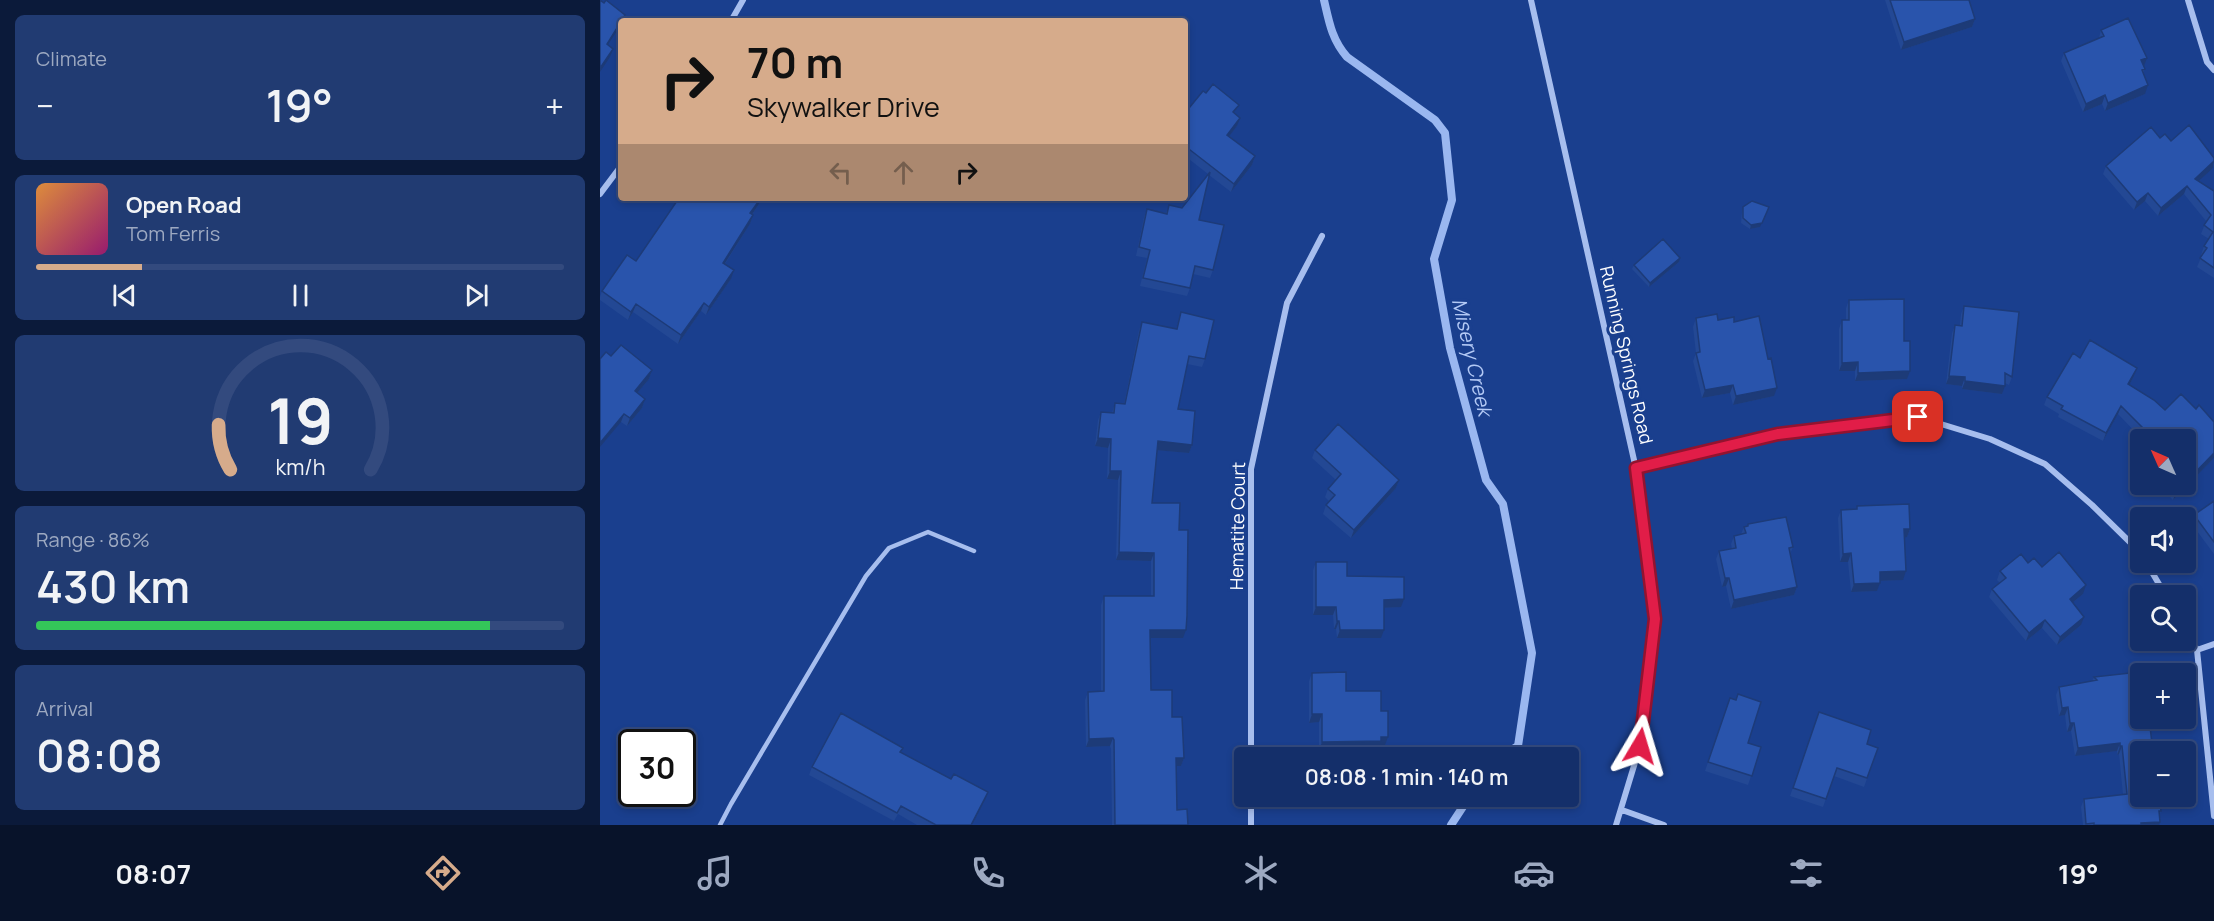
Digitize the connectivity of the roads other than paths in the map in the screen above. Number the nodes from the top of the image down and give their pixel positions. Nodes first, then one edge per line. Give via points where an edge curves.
1 (743, 0) edge
2 (1531, 0) edge
3 (2188, 0) edge
4 (733, 18) edge
5 (2214, 70) edge
6 (618, 170) edge
7 (600, 194) edge
8 (1322, 236) dead end
9 (1636, 468) junction
10 (2130, 542) edge
11 (974, 551) dead end
12 (2214, 644) edge
13 (2197, 650) joint
14 (1251, 747) edge
15 (1251, 807) edge
16 (1622, 810) junction
17 (2214, 816) edge
18 (720, 825) edge
19 (1251, 825) edge
20 (1616, 825) edge
21 (1664, 825) edge

1 - 4 street
2 - 9 street, Running Springs Road
3 - 5 street via 2207,62
6 - 7 street
8 - 14 street, Hematite Court via 1287,303 1251,469
9 - 10 street via 1778,434 1918,417 1990,439 2045,464
9 - 16 street, Running Springs Road via 1655,619 1640,746
11 - 18 lane via 927,532 889,548 866,576
12 - 13 street
13 - 17 street
15 - 19 street
16 - 20 street, Running Springs Road
16 - 21 street

